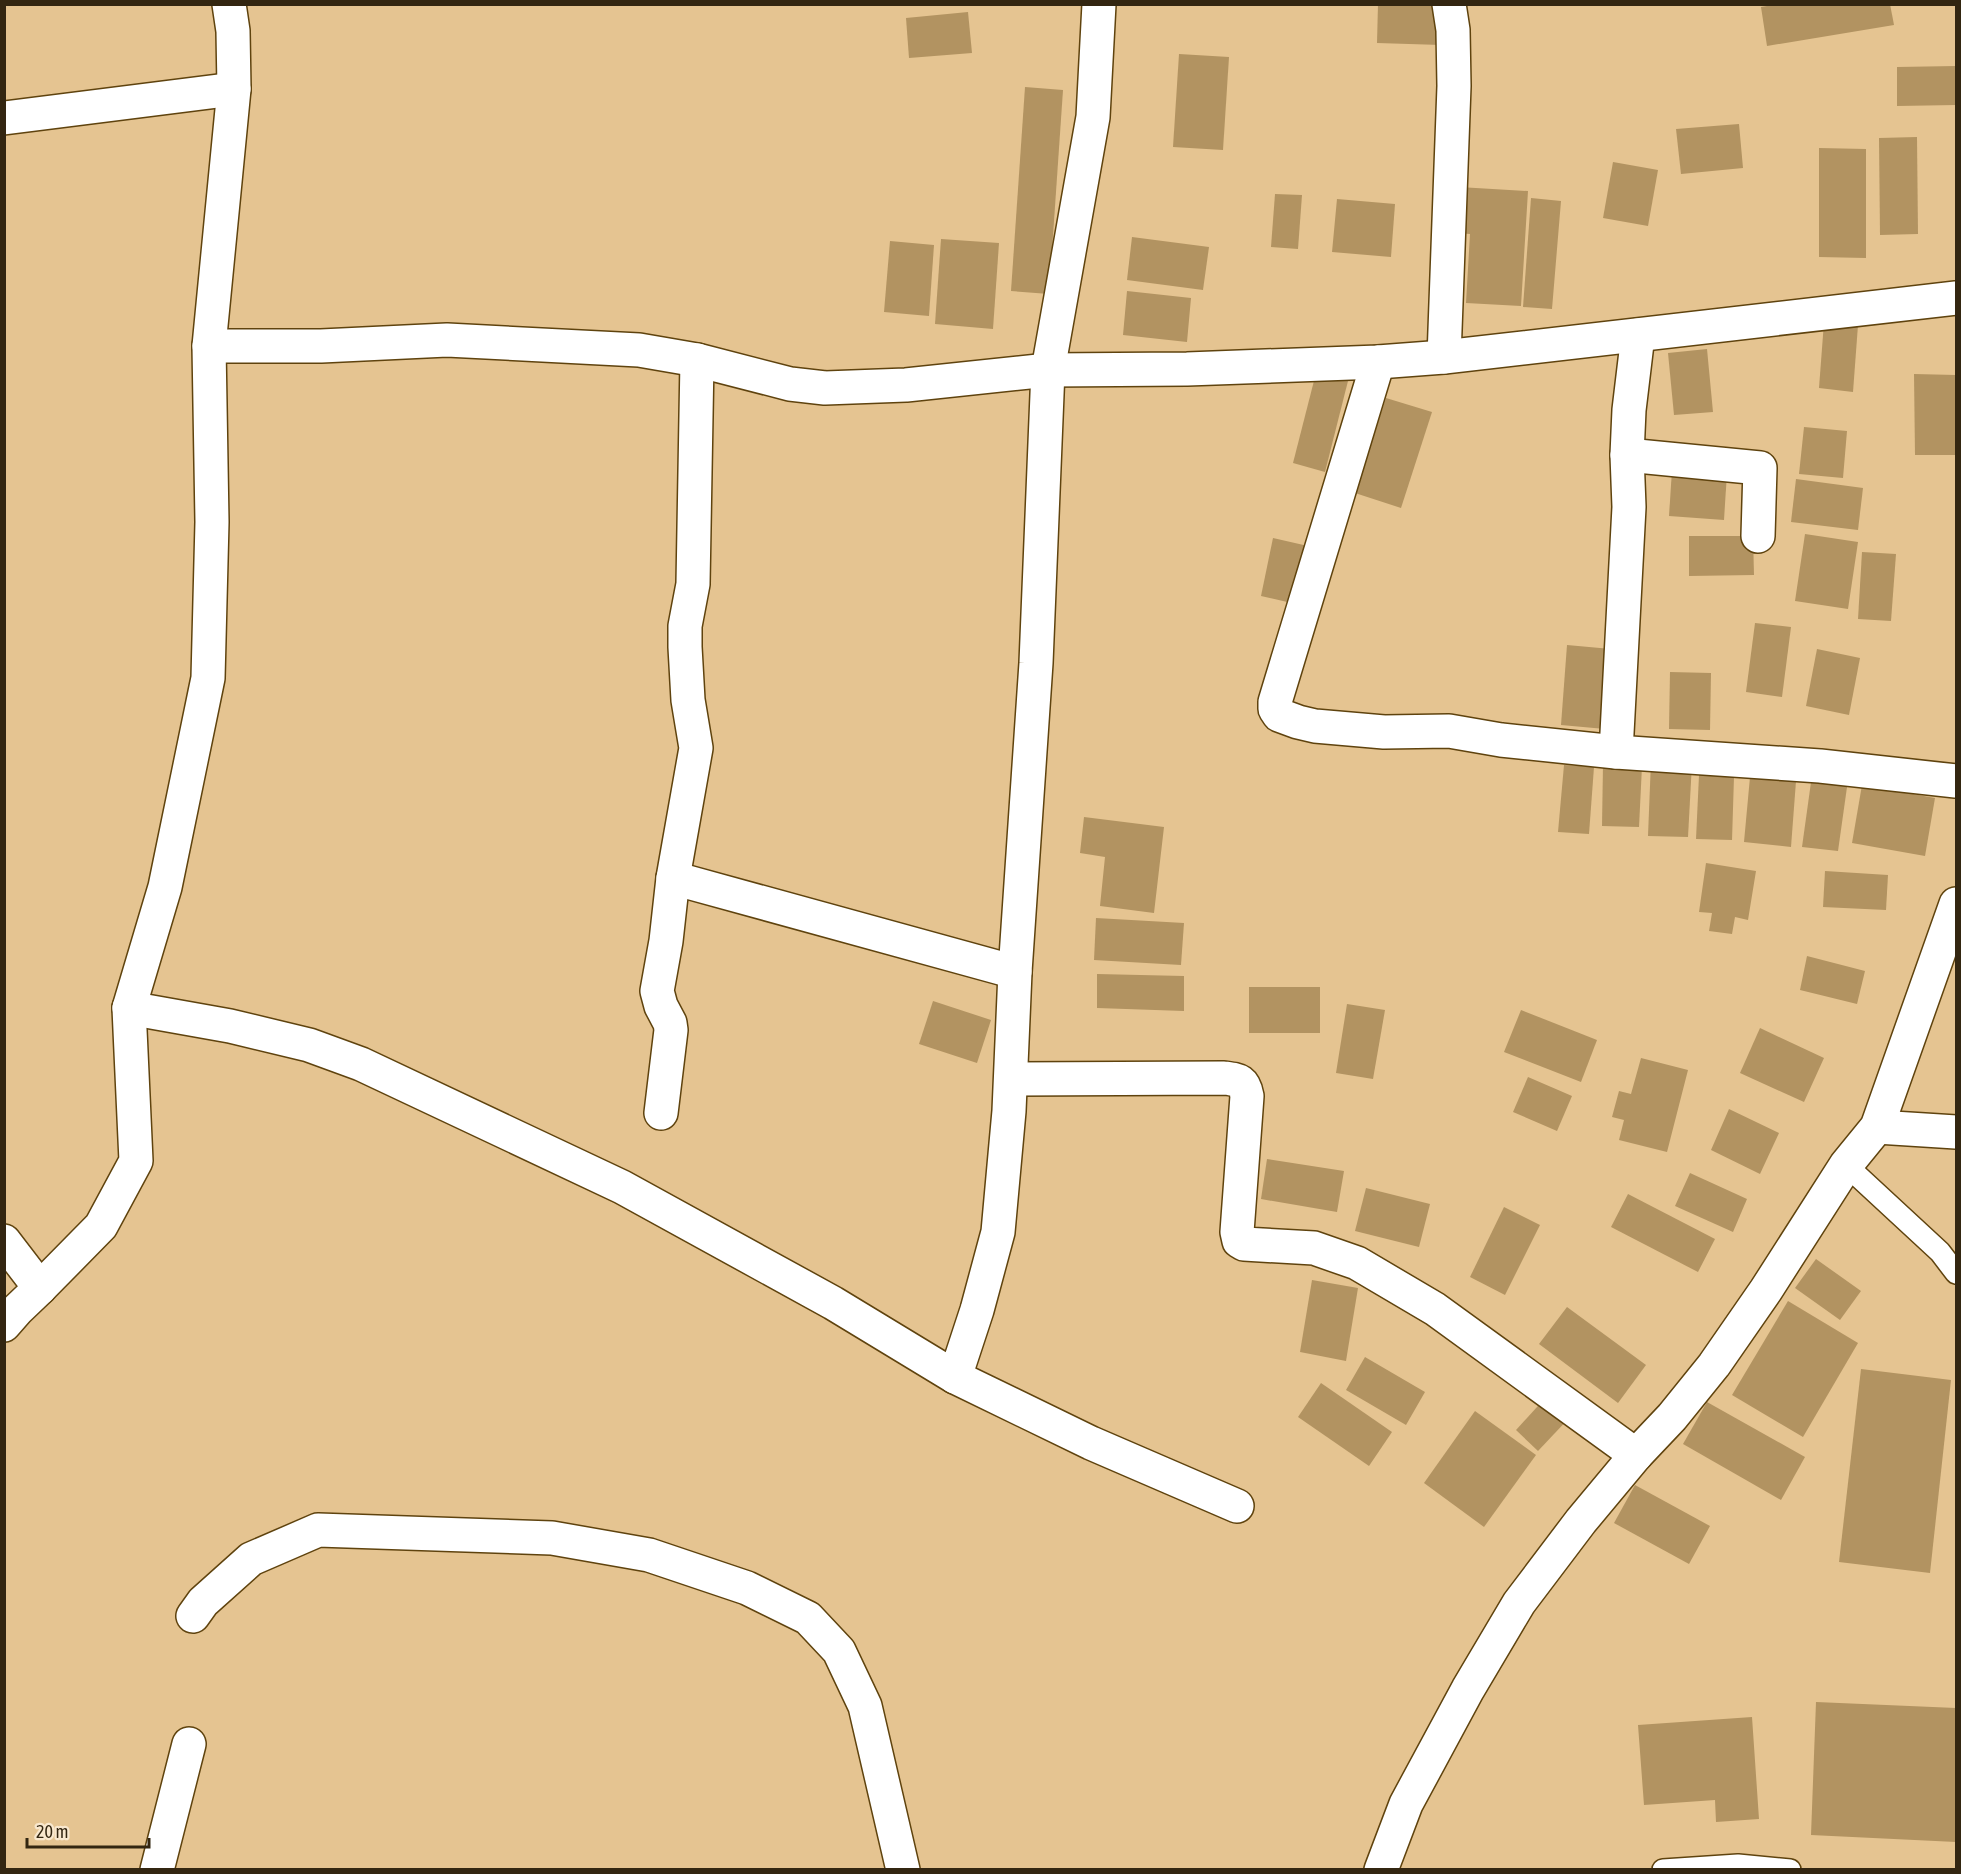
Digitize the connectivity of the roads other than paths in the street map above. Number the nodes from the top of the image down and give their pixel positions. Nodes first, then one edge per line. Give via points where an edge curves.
1 (229, 4) edge
2 (1099, 4) edge
3 (1449, 4) edge
4 (234, 89) junction
5 (4, 118) edge
6 (1956, 298) edge
7 (1638, 335) junction
8 (209, 346) junction
9 (1444, 357) junction
10 (697, 360) junction
11 (1378, 362) junction
12 (1048, 370) junction
13 (1627, 455) junction
14 (1758, 536) dead end
15 (1616, 752) junction
16 (1956, 781) edge
17 (673, 879) junction
18 (1956, 904) edge
19 (1015, 972) junction
20 (129, 1008) junction
21 (1011, 1079) junction
22 (661, 1113) dead end
23 (1877, 1127) junction
24 (1956, 1132) edge
25 (1846, 1165) junction
26 (4, 1241) edge
27 (1956, 1273) edge
28 (21, 1307) edge
29 (956, 1377) junction
30 (1636, 1455) junction
31 (1237, 1506) dead end
32 (193, 1616) dead end
33 (189, 1744) dead end
34 (156, 1869) edge
35 (903, 1869) edge
36 (1381, 1869) edge
37 (1663, 1869) edge
38 (1790, 1869) edge

1 - 4 street
2 - 12 street via 1093,117
3 - 9 street via 1454,86
4 - 5 street
4 - 8 street
6 - 7 street
7 - 9 street
7 - 13 street
8 - 10 street via 447,340 639,350
8 - 20 street via 212,522 208,678 165,887
9 - 11 street
10 - 12 street via 790,384 825,388 906,385
10 - 17 street via 693,584 684,647 696,748
11 - 12 street
11 - 15 street via 1275,709 1279,715 1316,726 1384,732 1449,731
12 - 19 street via 1036,663
13 - 14 street via 1760,468
13 - 15 street via 1629,507
15 - 16 street via 1820,766
17 - 19 street
17 - 22 street via 657,991 671,1030
18 - 23 street
19 - 21 street
20 - 28 street via 136,1161 101,1226
20 - 29 street via 309,1045 361,1064 622,1187 833,1303
21 - 29 street via 998,1232
21 - 30 street via 1239,1080 1247,1096 1239,1241 1314,1248 1358,1263 1435,1309
23 - 24 street
23 - 25 street
25 - 27 lane via 1940,1252
25 - 30 street via 1714,1365
26 - 28 street
29 - 31 street via 1091,1443
30 - 36 street via 1519,1603 1406,1804
32 - 35 street via 251,1559 318,1530 552,1538 649,1555 747,1588 808,1618 839,1651 865,1706
33 - 34 street
37 - 38 lane via 1738,1865

